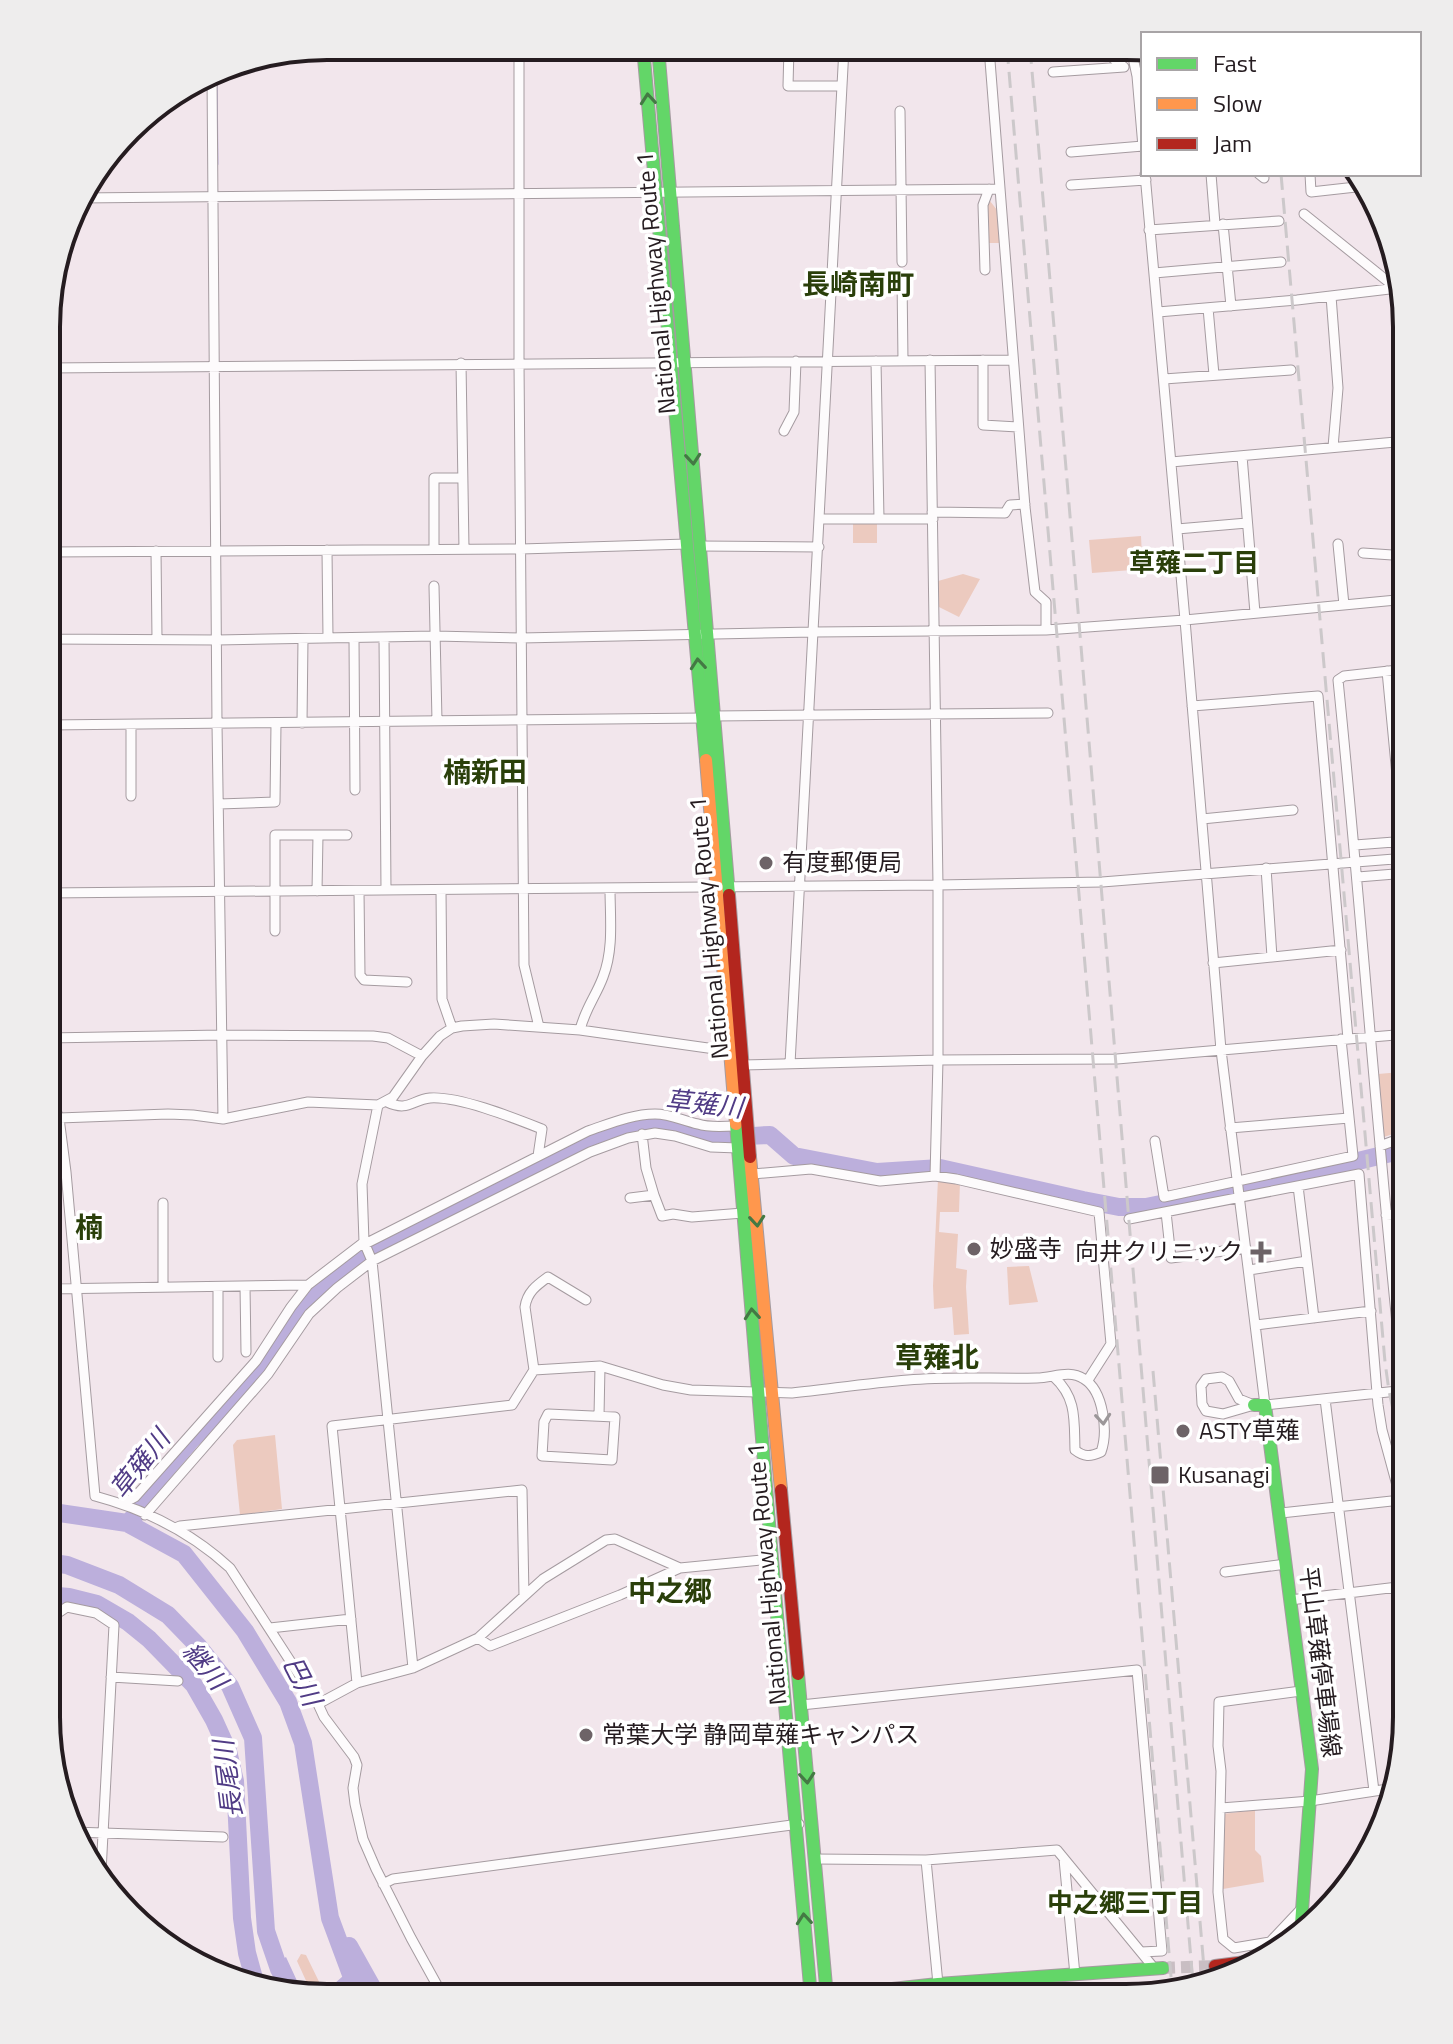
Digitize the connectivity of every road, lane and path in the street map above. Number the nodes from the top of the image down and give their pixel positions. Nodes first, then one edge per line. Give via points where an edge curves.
1 (519, 60) edge
2 (644, 60) edge
3 (659, 60) edge
4 (789, 60) edge
5 (843, 60) edge
6 (990, 60) edge
7 (1115, 60) edge
8 (1124, 67) junction
9 (1053, 72) dead end
10 (1140, 78) edge
11 (212, 86) edge
12 (842, 86) junction
13 (1141, 101) edge
14 (900, 111) dead end
15 (1141, 147) edge
16 (1071, 152) dead end
17 (1211, 176) edge
18 (1310, 176) edge
19 (1146, 177) edge
20 (1071, 185) dead end
21 (1353, 187) edge
22 (989, 189) junction
23 (1000, 189) junction
24 (901, 190) junction
25 (837, 191) junction
26 (656, 193) junction
27 (671, 193) junction
28 (520, 194) junction
29 (212, 197) junction
30 (94, 198) edge
31 (1304, 214) dead end
32 (1279, 221) dead end
33 (1219, 224) junction
34 (1149, 230) junction
35 (902, 262) dead end
36 (1281, 262) dead end
37 (1227, 266) junction
38 (985, 270) dead end
39 (1154, 273) junction
40 (902, 278) dead end
41 (1389, 281) edge
42 (1390, 289) edge
43 (1331, 296) junction
44 (1231, 306) junction
45 (1208, 308) junction
46 (1158, 312) junction
47 (930, 360) junction
48 (983, 360) junction
49 (1013, 360) junction
50 (796, 361) junction
51 (828, 361) junction
52 (876, 361) junction
53 (903, 361) junction
54 (677, 362) junction
55 (461, 363) junction
56 (519, 363) junction
57 (214, 366) junction
58 (60, 368) edge
59 (1291, 370) dead end
60 (1214, 375) junction
61 (1164, 379) junction
62 (1018, 427) junction
63 (784, 431) dead end
64 (1393, 442) edge
65 (1333, 447) junction
66 (1242, 456) junction
67 (1171, 462) junction
68 (462, 478) junction
69 (1025, 504) junction
70 (932, 516) junction
71 (820, 519) junction
72 (879, 519) junction
73 (1247, 523) junction
74 (1177, 529) junction
75 (1338, 544) dead end
76 (694, 545) junction
77 (819, 547) junction
78 (434, 549) junction
79 (464, 549) junction
80 (521, 549) junction
81 (327, 550) junction
82 (156, 551) junction
83 (60, 552) edge
84 (216, 552) junction
85 (1363, 553) dead end
86 (1393, 555) edge
87 (434, 586) dead end
88 (1393, 600) edge
89 (1344, 605) junction
90 (1255, 613) junction
91 (1185, 620) junction
92 (1046, 630) junction
93 (934, 631) junction
94 (814, 632) junction
95 (702, 635) junction
96 (435, 636) junction
97 (384, 637) junction
98 (328, 638) junction
99 (354, 638) junction
100 (521, 638) junction
101 (60, 639) edge
102 (157, 639) junction
103 (303, 639) junction
104 (217, 640) junction
105 (1393, 670) edge
106 (1387, 671) junction
107 (1192, 706) junction
108 (1048, 713) dead end
109 (935, 714) junction
110 (708, 717) junction
111 (808, 717) junction
112 (522, 719) junction
113 (437, 721) junction
114 (384, 722) junction
115 (302, 723) junction
116 (355, 723) junction
117 (217, 724) junction
118 (276, 724) junction
119 (60, 725) edge
120 (131, 725) junction
121 (1393, 725) edge
122 (355, 790) dead end
123 (131, 796) dead end
124 (219, 804) junction
125 (1293, 810) dead end
126 (1202, 819) junction
127 (318, 835) junction
128 (347, 835) dead end
129 (1393, 842) edge
130 (1355, 845) junction
131 (1393, 859) edge
132 (1356, 862) junction
133 (1333, 863) junction
134 (1266, 868) junction
135 (1205, 873) junction
136 (1393, 874) edge
137 (1358, 877) junction
138 (938, 885) junction
139 (722, 886) junction
140 (800, 886) junction
141 (610, 888) junction
142 (523, 889) junction
143 (386, 890) junction
144 (441, 890) junction
145 (274, 891) junction
146 (317, 891) junction
147 (359, 891) junction
148 (221, 892) junction
149 (60, 893) edge
150 (275, 931) dead end
151 (1341, 950) junction
152 (1272, 957) junction
153 (1213, 963) junction
154 (407, 982) dead end
155 (539, 1027) junction
156 (452, 1028) junction
157 (580, 1030) junction
158 (222, 1035) junction
159 (1392, 1035) edge
160 (1371, 1037) junction
161 (60, 1038) edge
162 (1345, 1039) junction
163 (1221, 1050) junction
164 (729, 1051) junction
165 (422, 1056) junction
166 (938, 1060) junction
167 (790, 1064) junction
168 (742, 1065) junction
169 (383, 1104) junction
170 (60, 1118) edge
171 (1349, 1118) junction
172 (223, 1119) junction
173 (60, 1126) edge
174 (736, 1126) junction
175 (1230, 1128) junction
176 (642, 1134) junction
177 (1155, 1141) dead end
178 (1392, 1142) edge
179 (1380, 1147) junction
180 (738, 1148) junction
181 (538, 1156) junction
182 (60, 1172) edge
183 (66, 1172) junction
184 (753, 1174) junction
185 (499, 1176) junction
186 (935, 1176) junction
187 (1237, 1182) junction
188 (1298, 1186) junction
189 (507, 1192) junction
190 (654, 1195) junction
191 (630, 1198) dead end
192 (1239, 1198) junction
193 (163, 1203) dead end
194 (1166, 1212) junction
195 (743, 1213) junction
196 (1386, 1215) junction
197 (1392, 1215) edge
198 (1129, 1219) dead end
199 (364, 1243) junction
200 (1246, 1248) junction
201 (372, 1261) junction
202 (1307, 1261) junction
203 (1392, 1263) edge
204 (1249, 1270) junction
205 (308, 1285) junction
206 (245, 1286) junction
207 (163, 1287) junction
208 (218, 1287) junction
209 (60, 1289) edge
210 (78, 1289) junction
211 (586, 1300) dead end
212 (1371, 1311) junction
213 (1314, 1318) junction
214 (1256, 1325) junction
215 (246, 1352) dead end
216 (218, 1357) dead end
217 (600, 1366) junction
218 (534, 1370) junction
219 (1054, 1377) junction
220 (1088, 1380) junction
221 (1392, 1391) edge
222 (758, 1392) junction
223 (1378, 1392) junction
224 (773, 1393) junction
225 (1325, 1399) junction
226 (1259, 1405) junction
227 (599, 1416) junction
228 (389, 1420) junction
229 (1392, 1468) edge
230 (1392, 1501) edge
231 (398, 1502) junction
232 (122, 1504) junction
233 (1339, 1506) junction
234 (340, 1508) junction
235 (1281, 1513) junction
236 (145, 1515) junction
237 (175, 1528) junction
238 (772, 1559) junction
239 (1286, 1564) junction
240 (680, 1568) junction
241 (1225, 1572) dead end
242 (1392, 1588) edge
243 (1349, 1592) junction
244 (524, 1596) junction
245 (1290, 1600) junction
246 (60, 1612) edge
247 (351, 1619) junction
248 (270, 1628) junction
249 (478, 1638) junction
250 (413, 1668) junction
251 (111, 1677) junction
252 (178, 1681) dead end
253 (357, 1683) junction
254 (1301, 1691) junction
255 (318, 1704) junction
256 (801, 1705) junction
257 (1382, 1790) edge
258 (1374, 1791) junction
259 (1310, 1801) junction
260 (1221, 1808) junction
261 (811, 1822) junction
262 (795, 1824) junction
263 (86, 1832) edge
264 (103, 1833) junction
265 (223, 1837) dead end
266 (1064, 1858) junction
267 (815, 1859) junction
268 (102, 1860) edge
269 (926, 1860) junction
270 (383, 1884) junction
271 (1302, 1908) junction
272 (1301, 1918) edge
273 (1270, 1942) edge
274 (1270, 1942) edge
275 (1141, 1952) junction
276 (1225, 1965) edge
277 (1215, 1966) tunnel mouth
278 (1158, 1968) joint
279 (1075, 1975) junction
280 (437, 1984) edge
281 (818, 1984) edge
282 (820, 1984) edge
283 (938, 1984) joint

1 - 28 street
26 -> 2 main road, National Highway Route 1
3 - 27 main road, National Highway Route 1
4 - 12 street via 788,86
5 - 12 street
6 - 23 street
7 - 8 street
8 - 9 street
8 - 10 street
10 - 13 street
11 - 29 street
12 - 25 street
14 - 24 street
15 - 16 street
17 - 33 street
18 - 21 street via 1311,192
19 - 20 street
19 - 34 street
22 - 23 street
22 - 24 street
22 - 38 street via 983,205
23 - 49 street
24 - 25 street
24 - 35 street
25 - 27 street
25 - 51 street
26 - 27 street
26 - 28 street
26 - 54 main road, National Highway Route 1
27 - 54 main road, National Highway Route 1
28 - 29 street
28 - 56 street
29 - 30 street
29 - 57 street
31 - 41 street
32 - 33 street
33 - 34 street
33 - 37 street
34 - 39 street
36 - 37 street
37 - 39 street
37 - 44 street
39 - 46 street
40 - 53 street
42 - 43 street
43 - 44 street
43 - 65 street via 1338,388
44 - 45 street
45 - 46 street
45 - 60 street
46 - 61 street
47 - 48 street
47 - 53 street
47 - 70 street
48 - 49 street
48 - 62 street via 983,425
49 - 62 street
50 - 51 street
50 - 54 street
50 - 63 street via 794,412
51 - 52 street
51 - 71 street
52 - 53 street
52 - 72 street
54 - 56 street
54 - 76 main road, National Highway Route 1
55 - 56 street
55 - 57 street
55 - 68 street
56 - 80 street
57 - 58 street
57 - 84 street
59 - 60 street
60 - 61 street
61 - 67 street
62 - 69 street
64 - 65 street
65 - 66 street
66 - 67 street
66 - 73 street
67 - 74 street
68 - 78 street via 434,478
68 - 79 street
69 - 70 street via 1010,505 1005,513
69 - 92 street via 1035,592 1046,602
70 - 72 street
70 - 93 street
71 - 72 street
71 - 77 street
73 - 74 street
73 - 90 street
74 - 91 street
75 - 89 street
76 - 77 street
76 - 80 street
76 - 95 main road, National Highway Route 1
77 - 94 street
78 - 79 street
78 - 81 street
79 - 80 street
80 - 100 street
81 - 84 street
81 - 98 street
82 - 83 street
82 - 84 street
82 - 102 street
84 - 104 street
85 - 86 street
87 - 96 street
88 - 89 street
89 - 90 street
90 - 91 street
91 - 92 street
91 - 107 street
92 - 93 street
93 - 94 street
93 - 109 street
94 - 95 street
94 - 111 street
95 - 100 street
95 - 110 main road, National Highway Route 1
96 - 97 street
96 - 100 street
96 - 113 street
97 - 99 street
97 - 114 street
98 - 99 street
98 - 103 street
99 - 116 street
100 - 112 street
101 - 102 street
102 - 104 street
103 - 104 street
103 - 115 street
104 - 117 street
105 - 106 street
106 - 121 street
106 - 130 street via 1338,680
107 - 126 street
107 - 133 street via 1318,696
108 - 109 street
109 - 111 street
109 - 138 street
110 - 111 street
110 - 112 street
110 - 139 main road, National Highway Route 1
111 - 140 street
112 - 113 street
112 - 142 street
113 - 114 street
114 - 116 street
114 - 143 street
115 - 116 street
115 - 118 street
116 - 122 street
117 - 118 street
117 - 120 street
117 - 124 street
118 - 124 street via 275,802
119 - 120 street
120 - 123 street
124 - 148 street
125 - 126 street
126 - 135 street
127 - 128 street
127 - 145 street via 275,835
127 - 146 street
129 - 130 street
130 - 132 street
131 - 132 street
132 - 133 street
132 - 137 street
133 - 134 street
133 - 151 street
134 - 135 street
134 - 152 street
135 - 138 street via 1102,882
135 - 153 street
136 - 137 street
137 - 160 street
138 - 140 street
138 - 166 street
139 - 140 street
139 - 141 street
139 - 164 main road, National Highway Route 1
139 - 168 main road, National Highway Route 1
140 - 167 street
141 - 142 street
141 - 157 street via 607,965
142 - 144 street
142 - 155 street via 524,965
143 - 144 street
143 - 147 street
144 - 156 street via 442,999
145 - 146 street
145 - 148 street
145 - 150 street
146 - 147 street
147 - 154 street via 360,975 364,980
148 - 149 street
148 - 158 street
151 - 152 street
151 - 162 street
152 - 153 street
153 - 163 street
155 - 156 street
155 - 157 street
156 - 165 street
157 - 164 street
158 - 161 street
158 - 165 street via 388,1038
158 - 172 street
159 - 160 street
160 - 162 street
160 - 179 street
162 - 163 street
162 - 171 street
163 - 166 street via 1117,1059
163 - 175 street
164 - 168 street
164 - 174 main road, National Highway Route 1
165 - 169 street
166 - 167 street
166 - 186 street
167 - 168 street
168 - 184 main road, National Highway Route 1
169 - 172 street via 308,1102
169 - 181 street via 403,1107 429,1098 500,1113 542,1129
169 - 199 street via 362,1184
170 - 172 street via 168,1114
171 - 175 street
171 - 187 street via 1353,1156
173 - 183 street
174 - 180 main road, National Highway Route 1
174 - 181 street via 640,1114 588,1131
175 - 187 street
176 - 180 street
176 - 189 street via 603,1146
176 - 190 street
177 - 187 street via 1164,1197
178 - 179 street
179 - 196 street
180 - 195 main road, National Highway Route 1
181 - 185 street
182 - 183 street
183 - 210 street
184 - 186 street via 811,1169 880,1181
184 -> 224 main road, National Highway Route 1
185 - 189 street
185 - 199 street
186 - 220 street via 1099,1212 1111,1344
187 - 192 street
188 - 192 street
188 - 202 street
188 - 212 street via 1359,1174
189 - 201 street
190 - 191 street
190 - 195 street via 662,1216
192 - 194 street
192 - 200 street
193 - 207 street
194 - 198 street
194 - 200 street via 1171,1258
222 -> 195 main road, National Highway Route 1
196 - 197 street
196 - 203 street
199 - 201 street
199 - 205 street
200 - 204 street
201 - 228 street
201 - 236 street via 309,1314 268,1374
202 - 204 street
202 - 213 street
204 - 214 street
205 - 206 street
205 - 232 street via 256,1361 135,1497
206 - 208 street
206 - 215 street
207 - 208 street
207 - 210 street
208 - 216 street
209 - 210 street
210 - 232 street via 95,1496
211 - 218 street via 548,1277 533,1288 525,1307
212 - 213 street
212 - 223 street
213 - 214 street
214 - 226 street
217 - 218 street
217 - 222 street via 691,1390
217 - 227 street
218 - 228 street via 512,1405
219 - 220 street via 1075,1374
220 -> 219 street via 1101,1403 1104,1426 1101,1452 1092,1456 1075,1450 1071,1399
219 - 224 street via 909,1380
221 - 223 street
222 - 224 street
222 - 238 main road, National Highway Route 1
223 - 225 street
223 - 229 street
224 - 256 main road, National Highway Route 1
225 - 226 street
225 - 233 street
226 - 226 street via 1223,1414 1206,1411 1201,1386 1206,1379 1222,1377 1239,1399
226 - 235 main road, 平山草薙停車場線
227 - 227 street via 615,1417 612,1460 542,1456 548,1414
228 - 231 street
228 - 234 street via 332,1426
230 - 233 street
231 - 234 street
231 - 244 street via 522,1490
231 - 250 street
232 - 236 street
233 - 235 street
233 - 243 street
234 - 237 street
234 - 247 street
235 - 239 main road, 平山草薙停車場線
236 - 237 street
237 - 248 street via 230,1568
238 - 240 street
238 - 262 main road, National Highway Route 1
239 - 241 street
239 - 245 main road, 平山草薙停車場線
240 - 244 street via 615,1539 606,1540
240 - 249 street via 490,1646
242 - 243 street
243 - 245 street
243 - 258 street
244 - 249 street
245 - 254 main road, 平山草薙停車場線
246 - 251 street via 67,1607 96,1613 114,1625
247 - 248 street
247 - 253 street
248 - 255 street
249 - 250 street
250 - 253 street
251 - 252 street
251 - 264 street
253 - 255 street
254 - 259 main road, 平山草薙停車場線 via 1312,1769
254 - 260 street via 1219,1702
255 - 270 street via 357,1765 355,1804 363,1839
256 -> 261 main road, National Highway Route 1
256 - 275 street via 1137,1670 1162,1951
257 - 258 street
258 - 259 street
259 - 260 street
259 - 271 main road, 平山草薙停車場線
260 - 274 street via 1218,1892 1223,1939 1234,1948
261 - 262 street
261 - 267 main road, National Highway Route 1
262 - 270 street
281 -> 262 main road, National Highway Route 1
263 - 264 street
264 - 265 street
264 - 268 street
266 - 269 street via 1057,1850
266 - 275 street
266 - 279 street
267 - 269 street
267 - 282 main road, National Highway Route 1
269 - 283 street
270 - 280 street
271 - 272 main road, 平山草薙停車場線
271 - 273 street
275 - 278 street
276 - 277 main road
278 - 279 main road
279 - 283 main road

